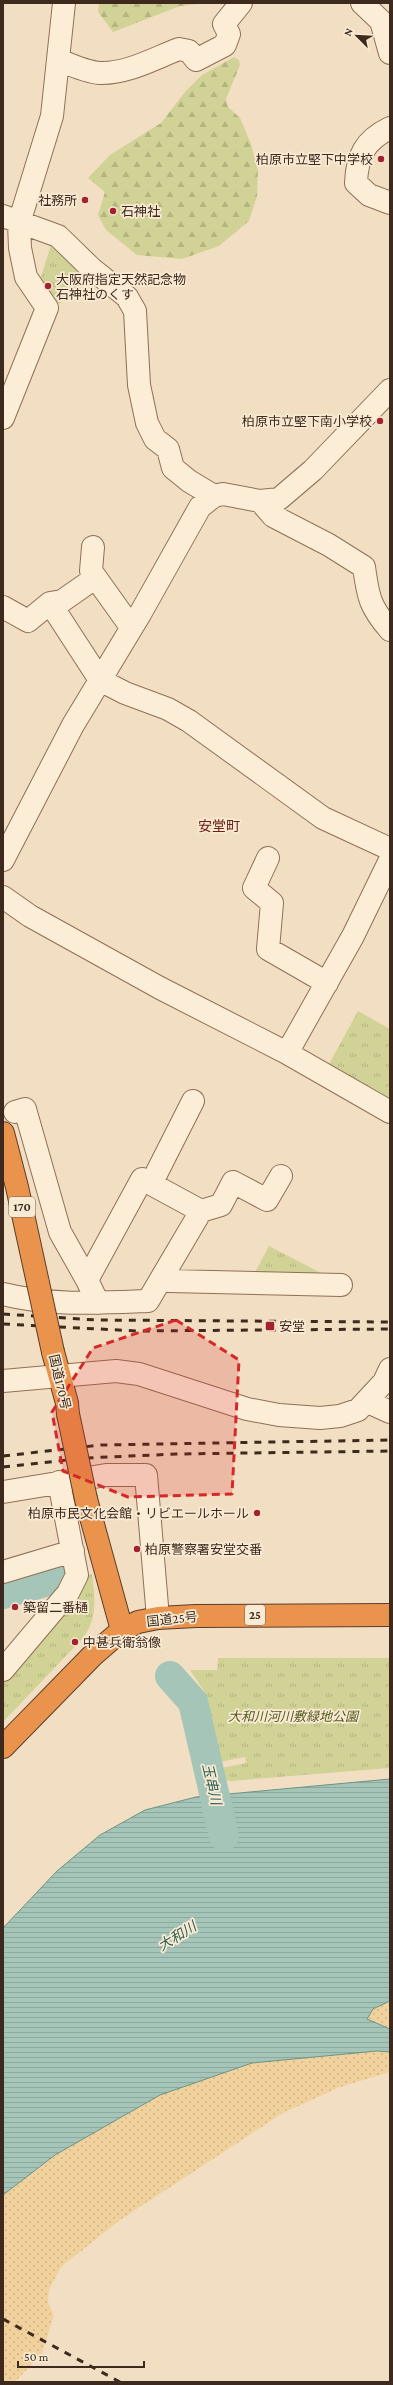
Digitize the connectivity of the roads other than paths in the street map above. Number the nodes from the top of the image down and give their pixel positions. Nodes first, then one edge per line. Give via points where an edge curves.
1 (64, 3) edge
2 (241, 3) edge
3 (362, 3) edge
4 (390, 53) edge
5 (58, 60) junction
6 (390, 128) edge
7 (390, 203) edge
8 (11, 220) edge
9 (390, 390) edge
10 (3, 418) edge
11 (214, 496) junction
12 (260, 501) junction
13 (93, 547) dead end
14 (95, 578) junction
15 (50, 603) junction
16 (3, 607) edge
17 (131, 627) junction
18 (390, 630) edge
19 (100, 680) junction
20 (390, 849) edge
21 (268, 858) dead end
22 (3, 860) edge
23 (388, 872) edge
24 (3, 897) edge
25 (327, 983) junction
26 (287, 1053) junction
27 (193, 1101) dead end
28 (15, 1112) dead end
29 (390, 1112) edge
30 (3, 1133) edge
31 (280, 1176) dead end
32 (151, 1184) junction
33 (201, 1211) junction
34 (87, 1280) junction
35 (169, 1281) dead end
36 (341, 1285) dead end
37 (3, 1294) edge
38 (98, 1303) junction
39 (390, 1370) edge
40 (60, 1375) junction
41 (3, 1381) edge
42 (368, 1402) junction
43 (390, 1412) edge
44 (59, 1482) junction
45 (3, 1492) edge
46 (73, 1551) junction
47 (3, 1572) edge
48 (390, 1615) edge
49 (158, 1618) junction
50 (122, 1630) junction
51 (3, 1670) edge
52 (3, 1747) edge

1 - 5 street
2 - 5 street via 224,24 229,34 225,45 196,60 189,51 180,49 120,71 99,73
3 - 4 street via 381,21
5 - 8 street via 52,116
6 - 7 street via 377,134 365,147 357,165 356,183 369,194
8 - 10 street via 26,277 47,308
8 - 11 street via 58,236 132,303 135,311 139,385 147,423 155,439 168,449 173,468
9 - 12 street via 313,470 280,499
11 - 12 street via 223,494
11 - 17 street via 200,507
12 - 18 street via 273,516 330,544 364,567 369,599 377,615
13 - 14 street via 91,571
14 - 15 street via 62,601
14 - 17 street
15 - 16 street via 28,621
15 - 19 street
17 - 19 street
19 - 20 street via 125,693 168,709 189,721 323,818
19 - 22 street via 73,724
21 - 25 street via 254,888 272,903 268,949
23 - 25 street
24 - 26 street via 30,916 160,988
25 - 26 street
26 - 29 street
27 - 32 street
28 - 34 street via 25,1109 60,1232
30 - 40 highway, 国道170号 / 170, bridge
31 - 33 street via 267,1200 233,1182 221,1205
32 - 33 street
32 - 34 street via 142,1179
33 - 38 street via 148,1301
34 - 38 street
35 - 36 street
37 - 38 street via 26,1299
39 - 42 street
40 - 41 street
40 - 42 street via 116,1371 139,1374 247,1409 279,1415 320,1418 340,1416 358,1410
40 - 50 highway, 国道170号 / 170, bridge via 86,1499
42 - 43 street
44 - 45 street
44 - 46 street
44 - 49 street via 106,1475 146,1475
46 - 47 street
46 - 51 street via 77,1575 68,1593
48 - 49 highway, 国道25号 / 25
49 - 50 highway, 国道25号 / 25 via 138,1622
50 - 52 highway, 国道25号 / 25 via 92,1656

